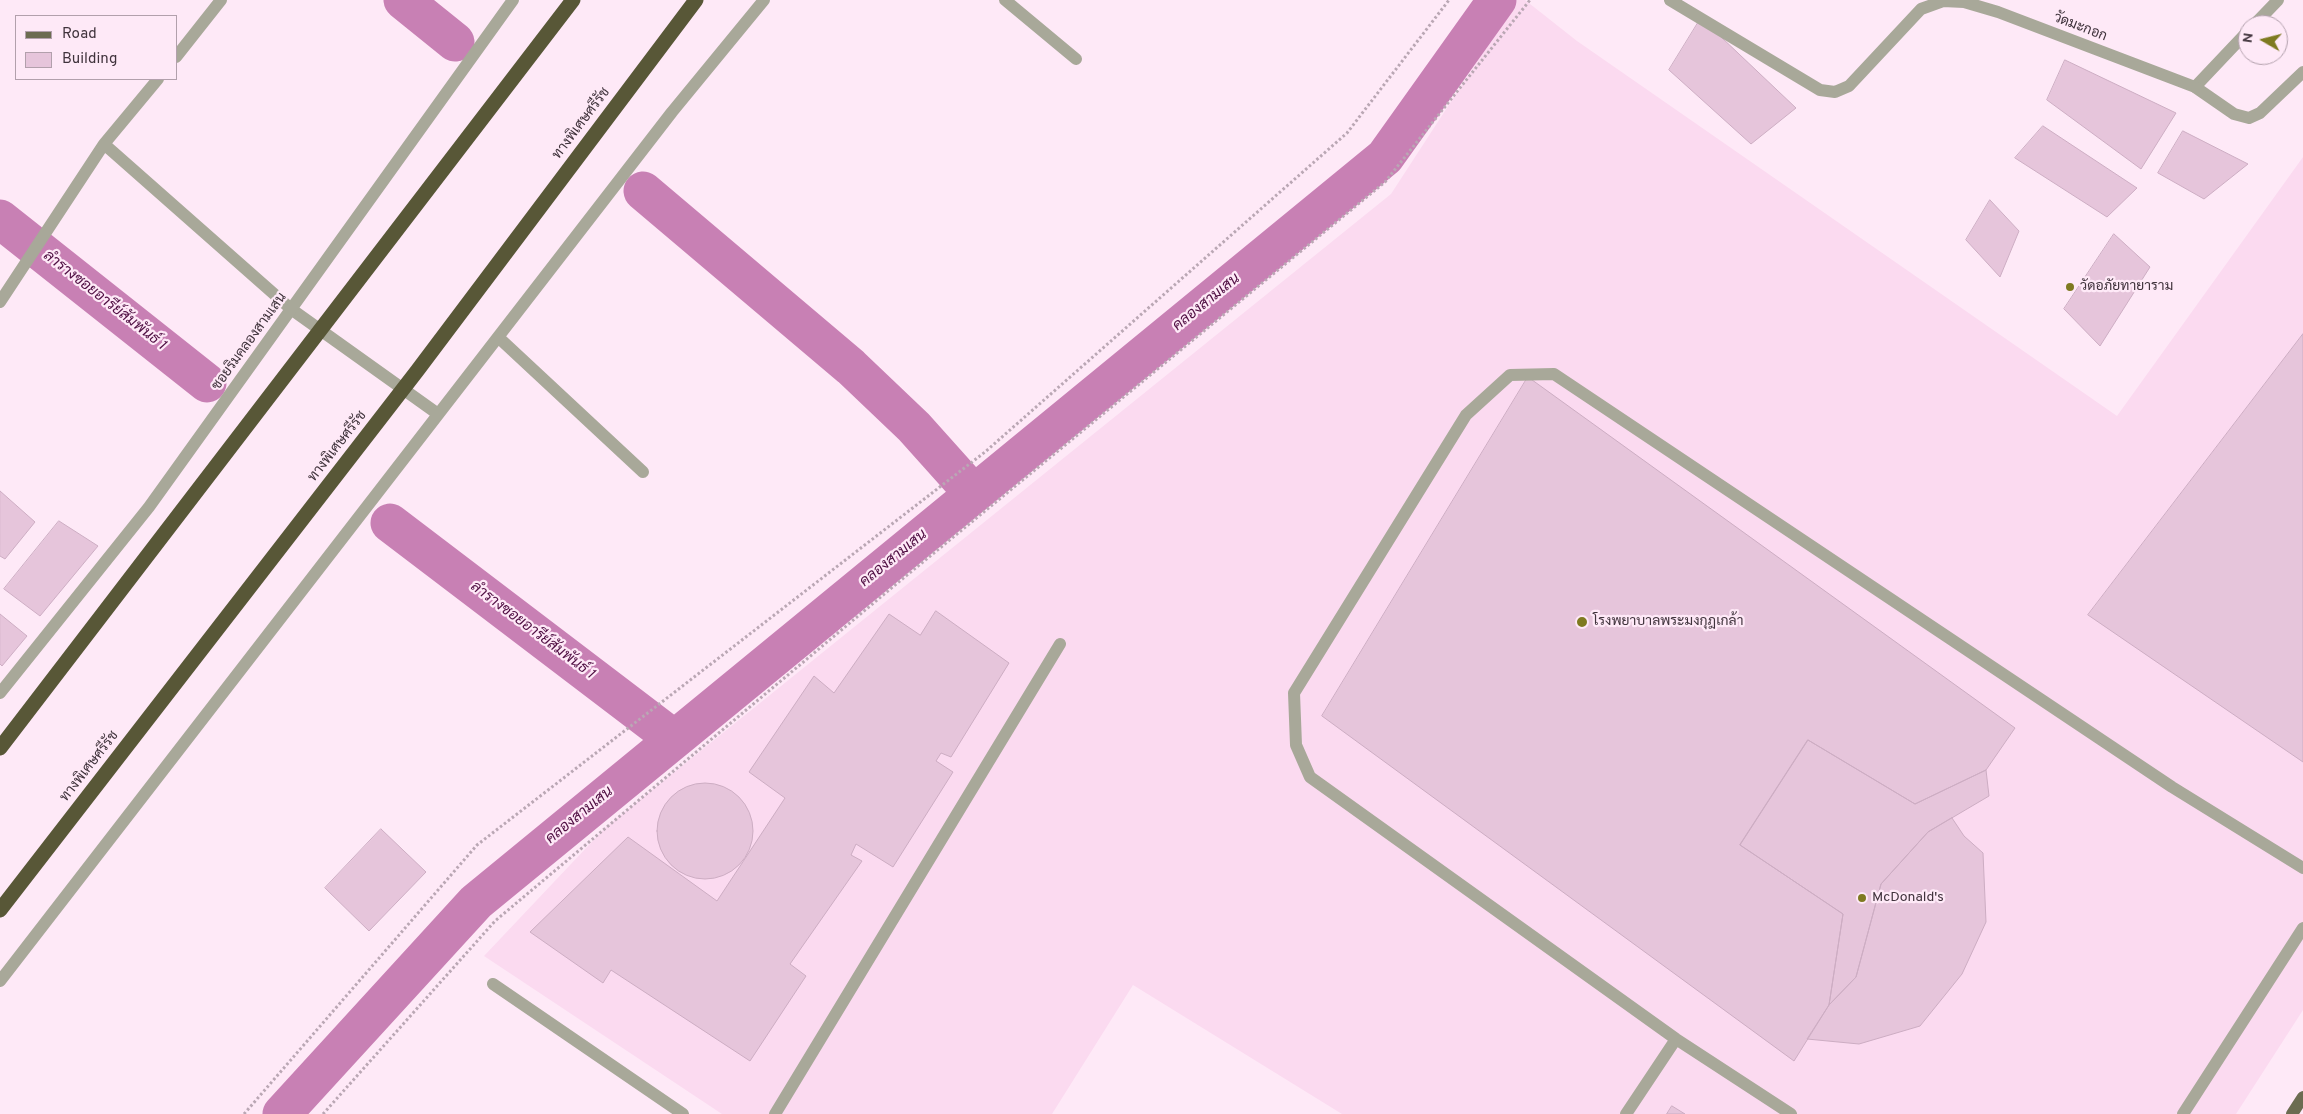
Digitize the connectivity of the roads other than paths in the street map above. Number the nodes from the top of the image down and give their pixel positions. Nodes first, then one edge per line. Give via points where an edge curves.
1 (221, 0) edge
2 (513, 0) edge
3 (573, 0) edge
4 (696, 0) edge
5 (764, 0) edge
6 (1005, 0) edge
7 (1670, 0) edge
8 (2278, 0) edge
9 (2264, 15) edge
10 (2238, 42) edge
11 (178, 54) edge
12 (1076, 59) dead end
13 (2303, 72) edge
14 (157, 80) edge
15 (2195, 87) junction
16 (104, 144) junction
17 (0, 302) edge
18 (292, 309) junction
19 (498, 337) junction
20 (438, 414) junction
21 (643, 472) dead end
22 (1060, 644) dead end
23 (0, 693) edge
24 (0, 748) edge
25 (2303, 868) edge
26 (0, 910) edge
27 (2303, 928) edge
28 (0, 981) edge
29 (493, 984) dead end
30 (1676, 1039) junction
31 (2303, 1097) edge
32 (683, 1114) edge
33 (775, 1114) edge
34 (1626, 1114) edge
35 (1791, 1114) edge
36 (2183, 1114) edge
37 (2292, 1114) edge

1 - 11 street
2 - 18 street, ซอยริมคลองสามเสน
3 - 24 highway
4 - 26 highway, ทางพิเศษศรีรัช via 418,371
5 - 19 street via 672,112
6 - 12 street
7 - 15 street, วัดมะกอก via 1820,90 1835,92 1849,86 1921,10 1943,1 1964,2 1998,12
8 - 9 street
10 - 15 street
13 - 15 street, วัดมะกอก via 2260,113 2249,118 2234,114
14 - 16 street
16 - 17 street
16 - 18 street
18 - 20 street
18 - 23 street, ซอยริมคลองสามเสน via 149,508
19 - 20 street
19 - 21 street
20 - 28 street
22 - 33 street
25 - 30 street via 2172,788 1554,374 1510,375 1466,415 1294,693 1296,745 1310,776
27 - 36 street
29 - 32 street
30 - 34 street
30 - 35 street
31 - 37 main road

